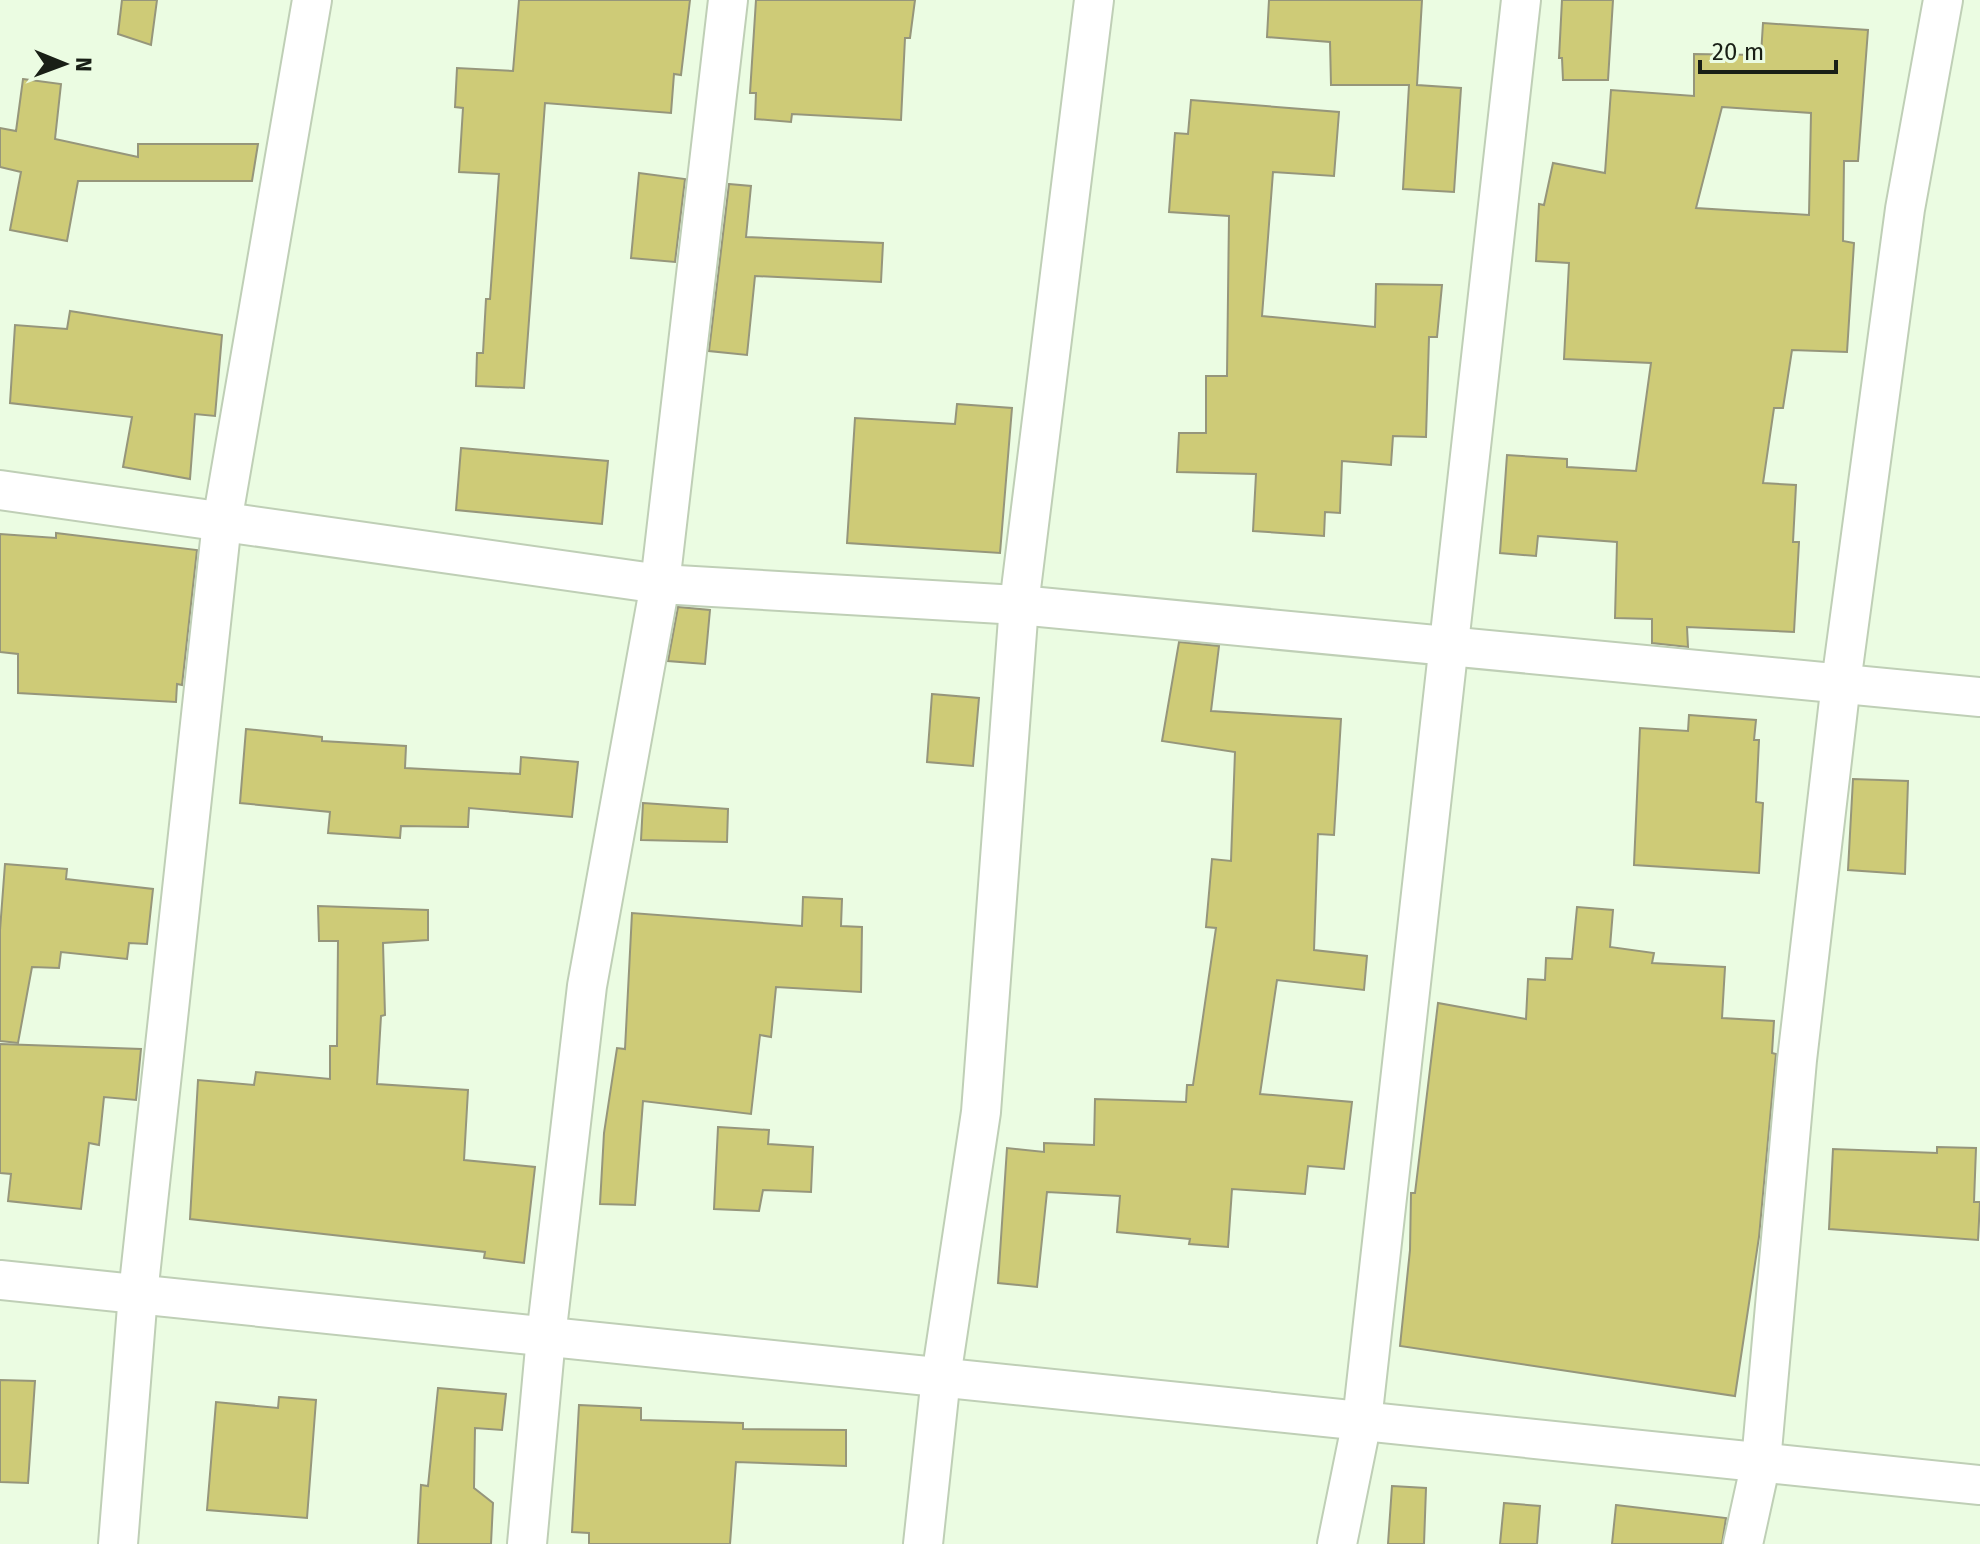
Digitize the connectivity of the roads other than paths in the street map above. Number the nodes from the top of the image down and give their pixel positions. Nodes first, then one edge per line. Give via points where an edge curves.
1 (312, 0) edge
2 (728, 0) edge
3 (1094, 0) edge
4 (1521, 0) edge
5 (1943, 0) edge
6 (0, 490) edge
7 (222, 522) junction
8 (660, 584) junction
9 (1019, 605) junction
10 (1449, 646) junction
11 (1841, 683) junction
12 (1980, 697) edge
13 (0, 1280) edge
14 (138, 1294) junction
15 (546, 1337) junction
16 (941, 1377) junction
17 (1362, 1421) junction
18 (1761, 1462) junction
19 (1980, 1485) edge
20 (118, 1544) edge
21 (527, 1544) edge
22 (923, 1544) edge
23 (1337, 1544) edge
24 (1743, 1544) edge

1 - 7 street
2 - 8 street
3 - 9 street
4 - 10 street
5 - 11 street via 1905,209
6 - 7 street
7 - 8 street
7 - 14 street
8 - 9 street
8 - 15 street via 587,986
9 - 10 street
9 - 16 street via 981,1112
10 - 11 street
10 - 17 street
11 - 12 street
11 - 18 street via 1797,1060
13 - 14 street
14 - 15 street
14 - 20 street
15 - 16 street
15 - 21 street
16 - 17 street
16 - 22 street
17 - 18 street
17 - 23 street
18 - 19 street
18 - 24 street

